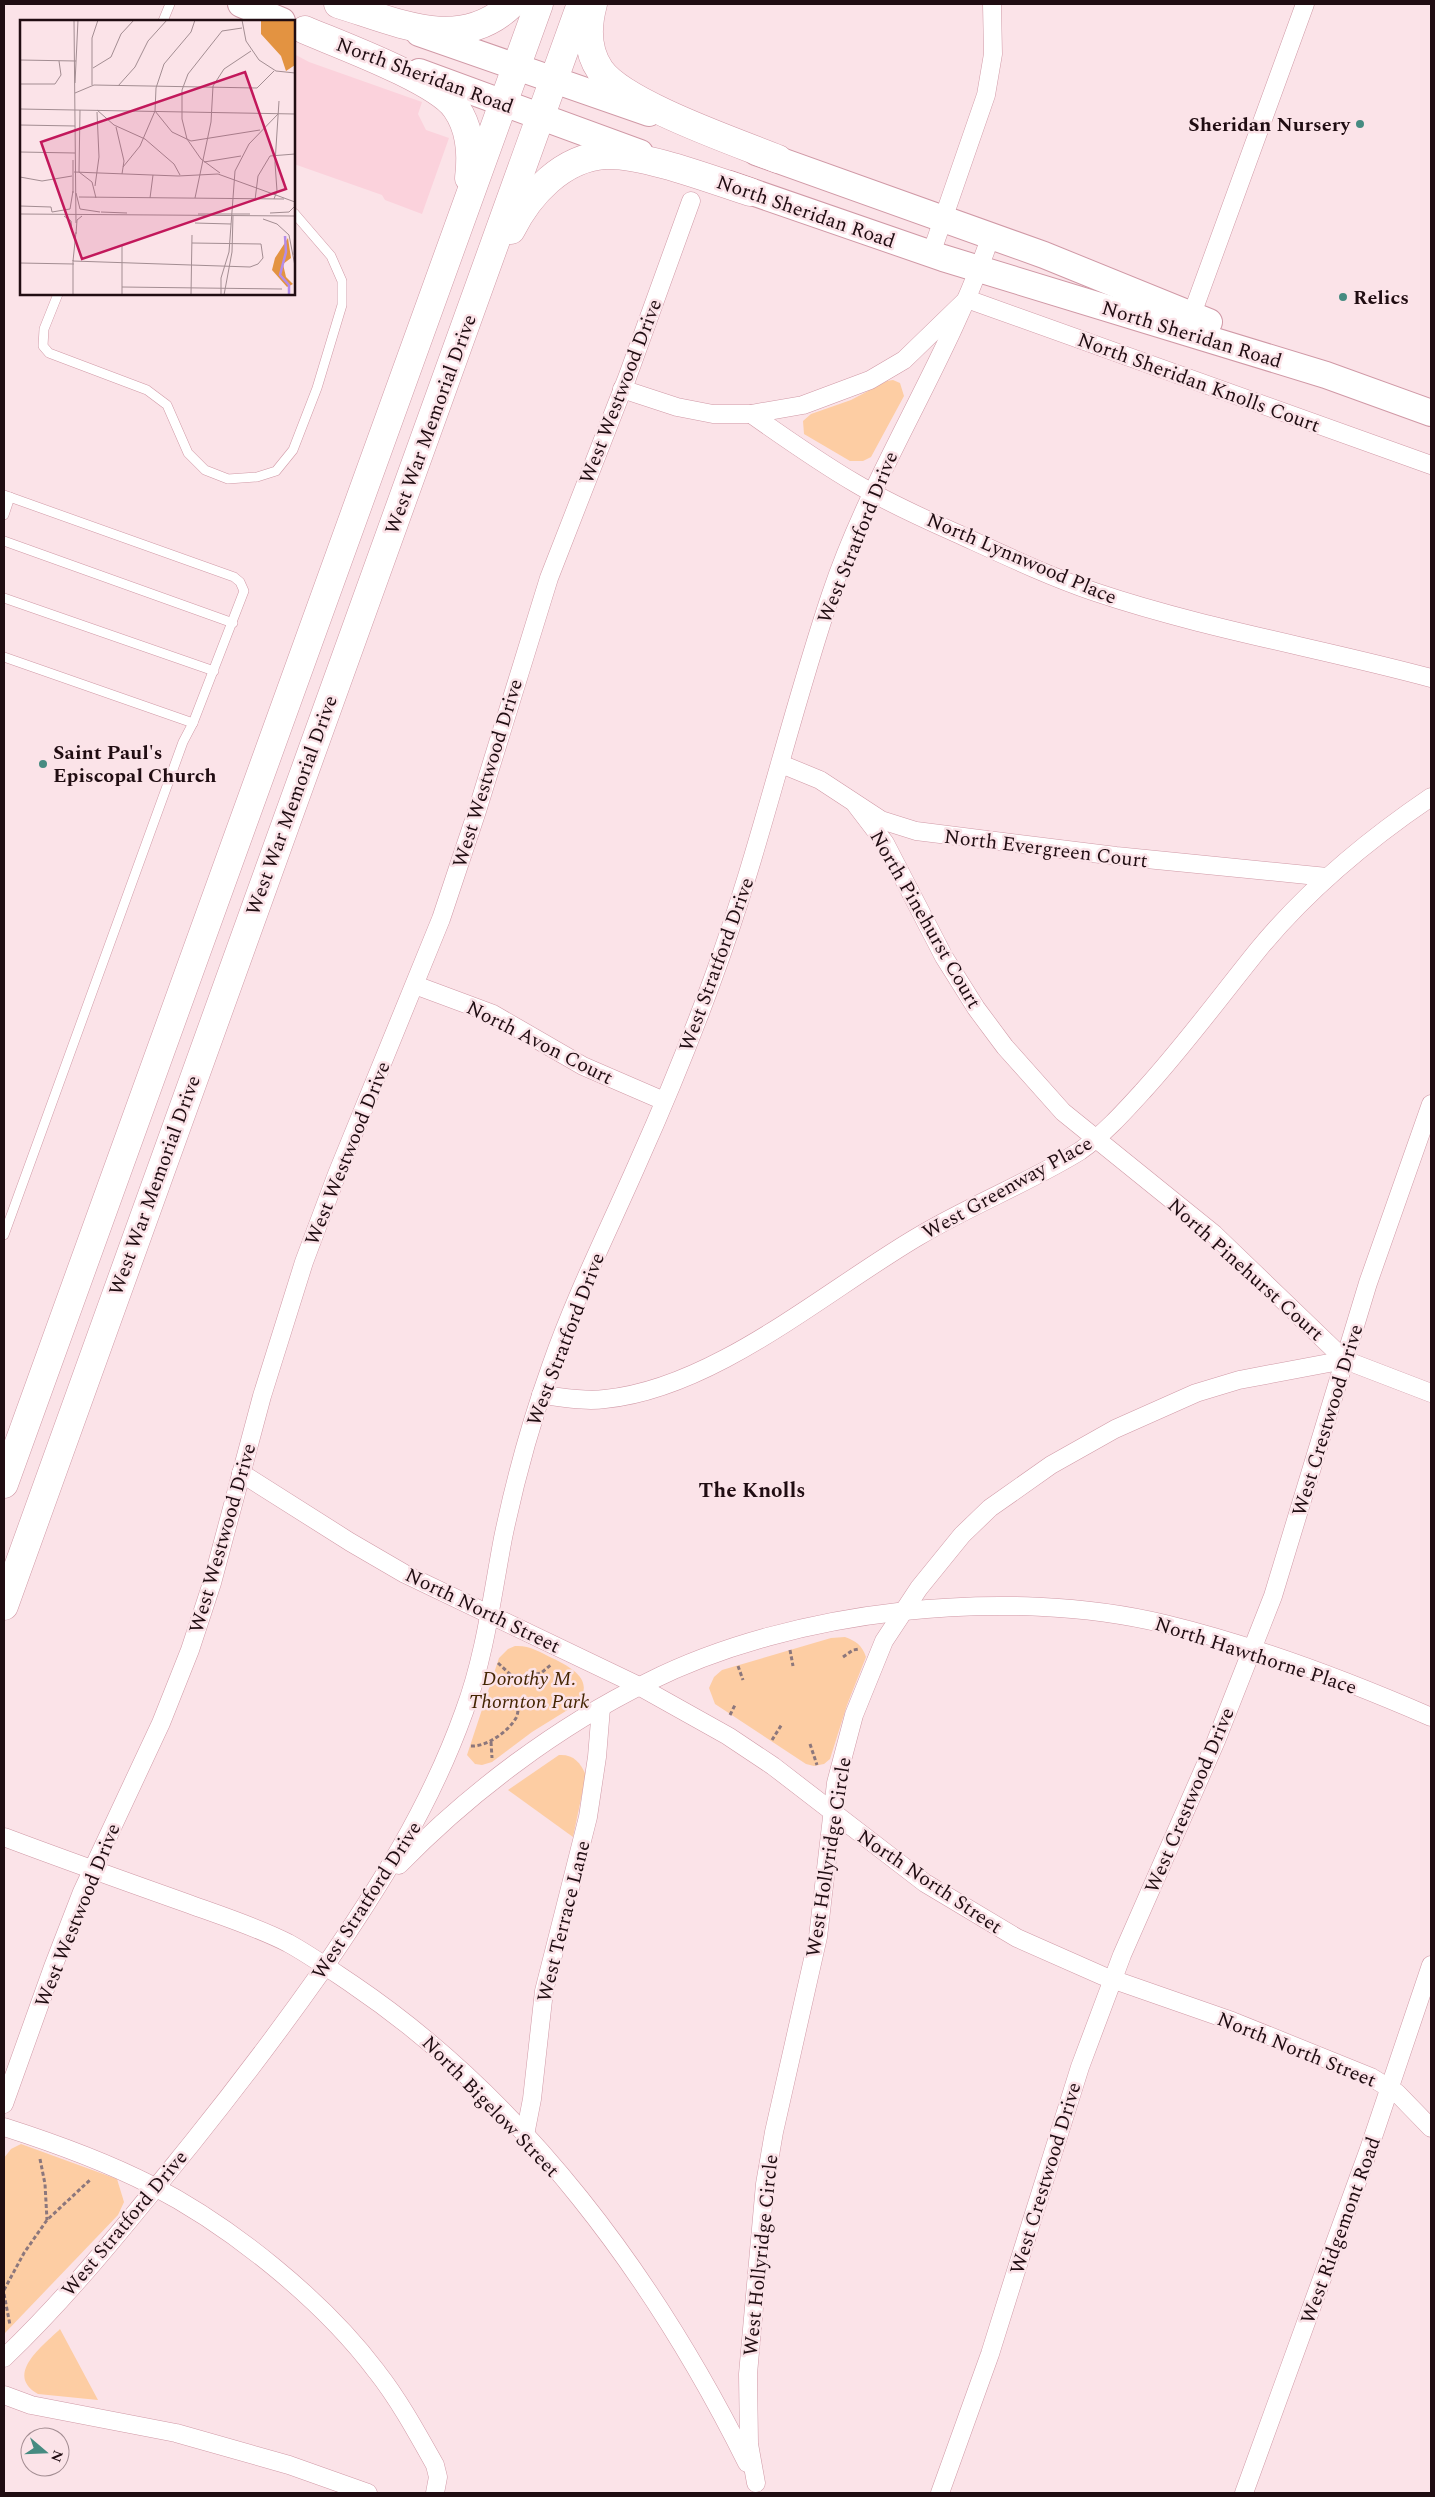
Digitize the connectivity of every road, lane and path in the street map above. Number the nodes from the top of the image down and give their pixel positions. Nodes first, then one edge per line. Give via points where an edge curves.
1 (170, 4) edge
2 (241, 4) edge
3 (338, 4) edge
4 (512, 4) edge
5 (539, 4) edge
6 (580, 4) edge
7 (593, 4) edge
8 (992, 4) edge
9 (1305, 4) edge
10 (163, 20) edge
11 (282, 20) edge
12 (295, 25) edge
13 (295, 26) edge
14 (516, 66) junction
15 (553, 79) junction
16 (502, 104) junction
17 (539, 118) junction
18 (778, 160) junction
19 (750, 192) junction
20 (690, 201) dead end
21 (295, 214) edge
22 (944, 219) junction
23 (990, 235) junction
24 (930, 254) junction
25 (979, 270) junction
26 (438, 284) junction
27 (58, 295) edge
28 (967, 299) junction
29 (1189, 323) junction
30 (447, 376) junction
31 (622, 389) junction
32 (1431, 413) edge
33 (751, 414) junction
34 (1431, 465) edge
35 (872, 492) junction
36 (7, 496) edge
37 (4, 515) edge
38 (4, 541) edge
39 (4, 598) edge
40 (233, 623) junction
41 (4, 657) edge
42 (214, 671) junction
43 (1431, 678) edge
44 (193, 723) junction
45 (781, 764) junction
46 (1431, 797) edge
47 (856, 805) junction
48 (1327, 877) junction
49 (415, 985) junction
50 (664, 1101) junction
51 (1431, 1104) edge
52 (1096, 1140) junction
53 (4, 1236) edge
54 (1344, 1360) junction
55 (1431, 1393) edge
56 (541, 1395) junction
57 (241, 1473) junction
58 (4, 1484) edge
59 (4, 1606) edge
60 (903, 1611) junction
61 (490, 1615) junction
62 (1253, 1649) junction
63 (790, 1650) dead end
64 (852, 1650) dead end
65 (843, 1656) dead end
66 (554, 1659) dead end
67 (498, 1663) dead end
68 (737, 1665) dead end
69 (793, 1666) dead end
70 (517, 1678) junction
71 (743, 1680) dead end
72 (528, 1684) dead end
73 (639, 1686) junction
74 (517, 1698) dead end
75 (735, 1705) dead end
76 (601, 1708) junction
77 (730, 1715) dead end
78 (1431, 1717) edge
79 (782, 1724) dead end
80 (772, 1740) dead end
81 (491, 1742) junction
82 (810, 1744) dead end
83 (471, 1746) dead end
84 (493, 1761) dead end
85 (818, 1765) dead end
86 (831, 1812) junction
87 (4, 1836) edge
88 (92, 1869) junction
89 (372, 1896) junction
90 (1431, 1964) edge
91 (325, 1966) junction
92 (1113, 1979) junction
93 (1390, 2088) junction
94 (4, 2104) edge
95 (4, 2127) edge
96 (1431, 2128) edge
97 (525, 2136) junction
98 (40, 2158) dead end
99 (92, 2178) dead end
100 (157, 2188) junction
101 (47, 2220) junction
102 (4, 2292) edge
103 (10, 2327) dead end
104 (4, 2358) edge
105 (4, 2395) edge
106 (759, 2488) edge
107 (368, 2493) edge
108 (435, 2493) edge
109 (940, 2493) edge
110 (1244, 2493) edge

1 - 10 lane
2 - 11 main road, North Sheridan Road
3 - 4 highway via 409,26 446,32 479,25
3 - 14 main road, North Sheridan Road
5 - 14 highway, West War Memorial Drive
6 - 15 highway, West War Memorial Drive
7 - 18 highway via 590,44 600,70 612,84 646,103
8 - 22 street via 993,54 986,95
9 - 29 street
12 - 16 main road, North Sheridan Road
13 - 26 highway via 432,88 452,103 464,122 470,142 468,189
14 - 15 main road, North Sheridan Road
14 - 16 highway, West War Memorial Drive
15 - 17 highway, West War Memorial Drive
15 - 18 main road, North Sheridan Road
16 - 17 main road, North Sheridan Road
16 - 26 highway, West War Memorial Drive
17 - 19 main road, North Sheridan Road
17 - 30 highway, West War Memorial Drive
18 - 22 main road, North Sheridan Road
19 - 24 main road, North Sheridan Road
19 - 30 highway via 651,162 612,155 584,160 565,168 542,185 514,223
20 - 31 street, West Westwood Drive
21 - 27 lane via 331,256 342,281 342,305 317,388 292,450 276,471 257,477 228,479 205,470 188,453 167,405 147,390 49,353 43,346 44,329
22 - 23 main road, North Sheridan Road
22 - 24 street
23 - 25 street, West Stratford Drive
23 - 29 main road, North Sheridan Road
24 - 25 main road, North Sheridan Road
25 - 28 street, West Stratford Drive
25 - 29 main road, North Sheridan Road
26 - 58 highway, West War Memorial Drive
28 - 33 street via 919,348 878,376 803,405
28 - 34 street, North Sheridan Knolls Court
28 - 35 street, West Stratford Drive
29 - 32 main road, North Sheridan Road
30 - 59 highway, West War Memorial Drive
31 - 33 street via 690,410 725,415
31 - 49 street, West Westwood Drive via 548,578 456,875
33 - 35 street, North Lynnwood Place via 805,452
35 - 43 street, North Lynnwood Place via 989,549 1093,591 1214,626
35 - 45 street, West Stratford Drive via 831,596
36 - 37 lane
36 - 40 lane via 234,577 244,591
38 - 40 lane
39 - 42 lane
40 - 42 lane
41 - 44 lane
42 - 44 lane
44 - 53 lane via 183,742
45 - 47 street, North Evergreen Court via 820,780
45 - 50 street, West Stratford Drive via 728,937
46 - 48 street, West Greenway Place via 1379,833
47 - 48 street, North Evergreen Court via 888,824 934,835
47 - 52 street, North Pinehurst Court via 885,842 952,971 993,1033 1063,1112
48 - 52 street, West Greenway Place via 1259,949 1158,1076
49 - 50 street, North Avon Court via 499,1017 583,1066
49 - 57 street, West Westwood Drive via 306,1256
50 - 56 street, West Stratford Drive via 578,1297
51 - 54 street, West Crestwood Drive
52 - 54 street, North Pinehurst Court via 1214,1234
52 - 56 street, West Greenway Place via 1064,1161 929,1230 760,1339 700,1371 613,1398 588,1400
54 - 55 street
54 - 60 street, West Hollyridge Circle via 1238,1380 1196,1393 1115,1429 1061,1459 980,1517 939,1561
54 - 62 street, West Crestwood Drive via 1292,1538
56 - 61 street, West Stratford Drive via 509,1511
57 - 61 street, North North Street via 374,1556
57 - 88 street, West Westwood Drive via 212,1583 178,1681
60 - 62 street, North Hawthorne Place via 974,1606 1078,1610 1166,1624
60 - 73 street, North Hawthorne Place via 773,1636 678,1668
60 - 86 street, West Hollyridge Circle via 878,1653 858,1702
61 - 73 street, North North Street
61 - 89 street, West Stratford Drive via 470,1697 445,1760 417,1822
62 - 78 street, North Hawthorne Place via 1370,1691
62 - 92 street, West Crestwood Drive
63 - 69 path
64 - 65 path
66 - 70 path via 541,1673
67 - 70 path
68 - 71 path
70 - 72 path
73 - 76 street, North Hawthorne Place
73 - 86 street, North North Street via 745,1746
74 - 81 path via 516,1717
75 - 77 path
76 - 89 street, North Hawthorne Place via 533,1751 448,1819
76 - 97 street, West Terrace Lane via 588,1817 544,1991
79 - 80 path
81 - 83 path via 481,1747
81 - 84 path
82 - 85 path
86 - 92 street, North North Street via 925,1882 986,1921 1035,1947
86 - 106 street, West Hollyridge Circle via 818,1936 765,2184 748,2374 749,2444
87 - 88 street, North Bigelow Street
88 - 91 street, North Bigelow Street via 263,1931
88 - 94 street, West Westwood Drive
89 - 91 street, West Stratford Drive
90 - 93 street, West Ridgemont Road
91 - 97 street, North Bigelow Street via 415,2029
91 - 100 street, West Stratford Drive via 263,2053
92 - 93 street, North North Street via 1260,2032 1365,2074
92 - 109 street, West Crestwood Drive via 1071,2090 990,2354
93 - 96 street, North North Street
93 - 110 street, West Ridgemont Road
95 - 100 street via 77,2152
97 - 106 street, North Bigelow Street via 585,2206 636,2274 718,2408
98 - 101 path
99 - 101 path
100 - 104 street, West Stratford Drive
100 - 108 street via 244,2244 302,2292 344,2333 378,2372 435,2464 438,2477
101 - 102 path via 24,2253
102 - 103 path
105 - 107 street via 32,2405 176,2432 289,2465

